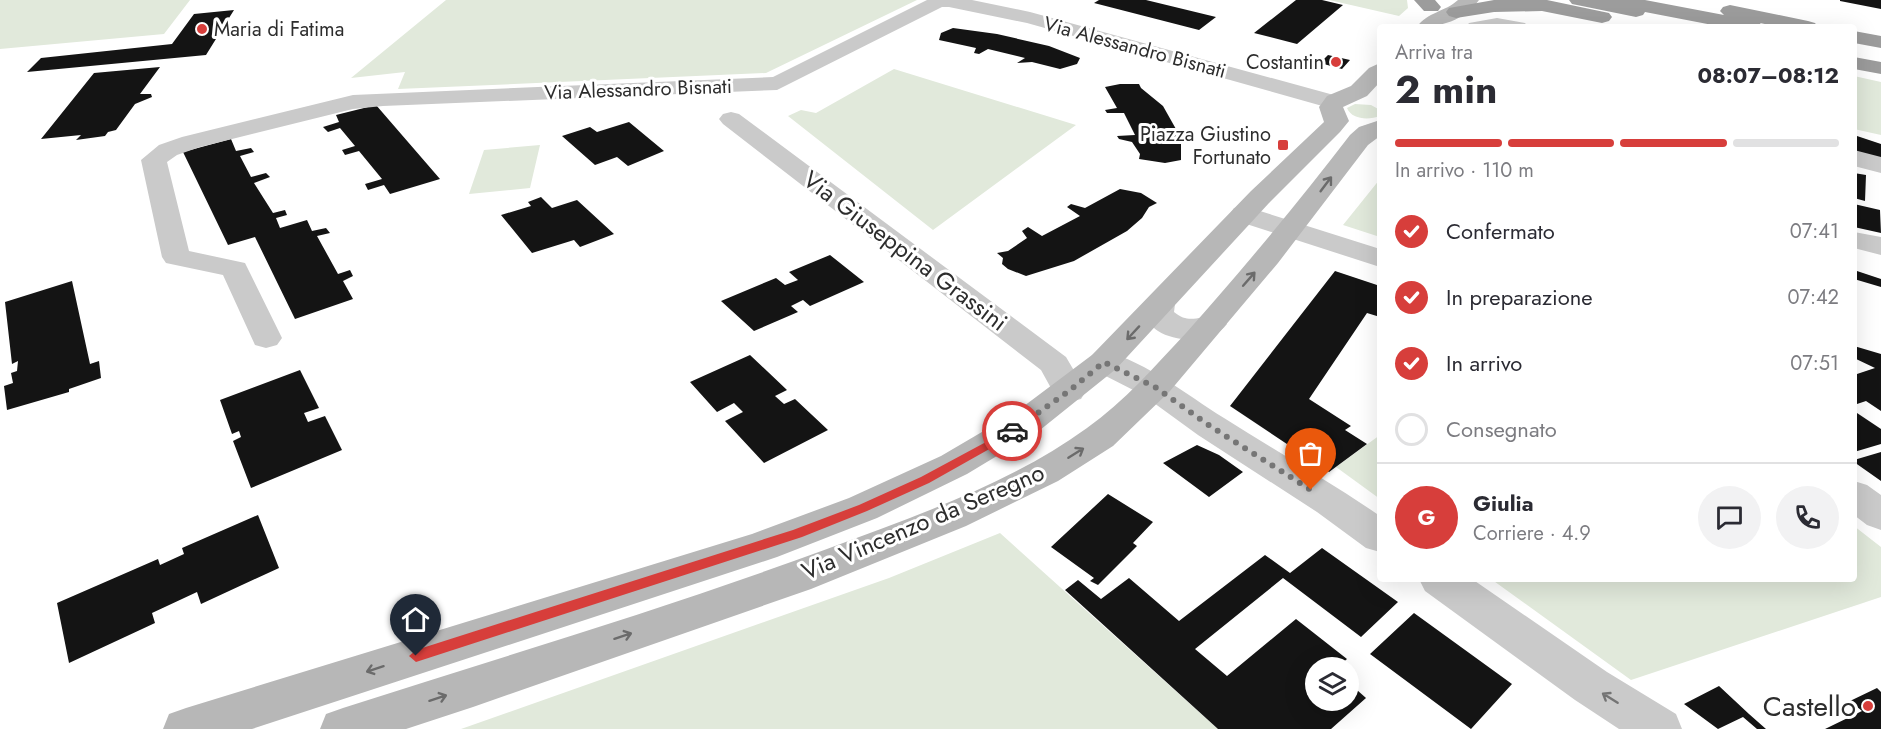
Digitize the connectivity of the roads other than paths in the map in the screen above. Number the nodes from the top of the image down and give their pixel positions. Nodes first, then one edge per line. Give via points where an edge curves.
1 (1518, 0) edge
2 (1579, 0) edge
3 (1616, 0) edge
4 (1679, 0) edge
5 (1545, 5) junction
6 (1463, 6) edge
7 (1430, 11) edge
8 (1638, 24) edge
9 (1700, 24) edge
10 (1738, 24) edge
11 (1794, 24) edge
12 (1857, 38) edge
13 (1881, 42) edge
14 (1857, 48) edge
15 (1881, 52) edge
16 (1857, 56) edge
17 (1881, 60) edge
18 (1857, 64) edge
19 (1881, 68) edge
20 (1377, 72) edge
21 (1377, 101) edge
22 (1338, 104) junction
23 (731, 119) dead end
24 (1377, 126) edge
25 (1377, 128) edge
26 (1857, 159) edge
27 (1881, 165) edge
28 (1244, 214) junction
29 (1291, 230) junction
30 (1857, 241) edge
31 (1881, 246) edge
32 (1377, 257) edge
33 (1160, 304) junction
34 (1211, 324) junction
35 (266, 338) dead end
36 (1104, 362) junction
37 (1155, 387) junction
38 (1069, 391) junction
39 (1857, 497) edge
40 (1881, 515) edge
41 (1377, 535) edge
42 (1444, 582) edge
43 (186, 729) edge
44 (343, 729) edge
45 (1659, 729) edge

1 - 5 highway
2 - 9 highway
3 - 10 highway
4 - 11 highway
5 - 6 highway
5 - 8 highway
6 - 7 main road
12 - 13 highway
14 - 15 highway
16 - 17 highway
18 - 19 highway
20 - 22 main road, Via Vincenzo da Seregno via 1359,91
21 - 22 main road
22 - 24 main road, Via Vincenzo da Seregno via 1356,124
22 - 28 main road, Via Vincenzo da Seregno via 1332,127
22 - 35 street, Via Alessandro Bisnati via 1030,18 949,1 923,9 777,83 353,102 191,142 154,160 177,257 235,269
23 - 38 street, Via Giuseppina Grassini via 1054,364
29 -> 25 main road, Via Vincenzo da Seregno via 1359,140
26 - 27 street
28 - 29 street
28 - 33 main road, Via Vincenzo da Seregno
29 - 32 street
34 -> 29 main road, Via Vincenzo da Seregno
30 - 31 street
33 - 34 street via 1158,313 1170,326 1193,330
33 -> 36 main road, Via Vincenzo da Seregno
34 - 37 main road, Via Vincenzo da Seregno
36 - 37 street
36 - 38 main road, Via Vincenzo da Seregno
37 - 41 street
44 -> 37 main road, Via Vincenzo da Seregno via 732,600 916,530 1013,487 1071,455 1118,422
38 -> 43 main road, Via Vincenzo da Seregno via 1005,436 954,465 831,521 736,555
39 - 40 street
45 -> 42 street

